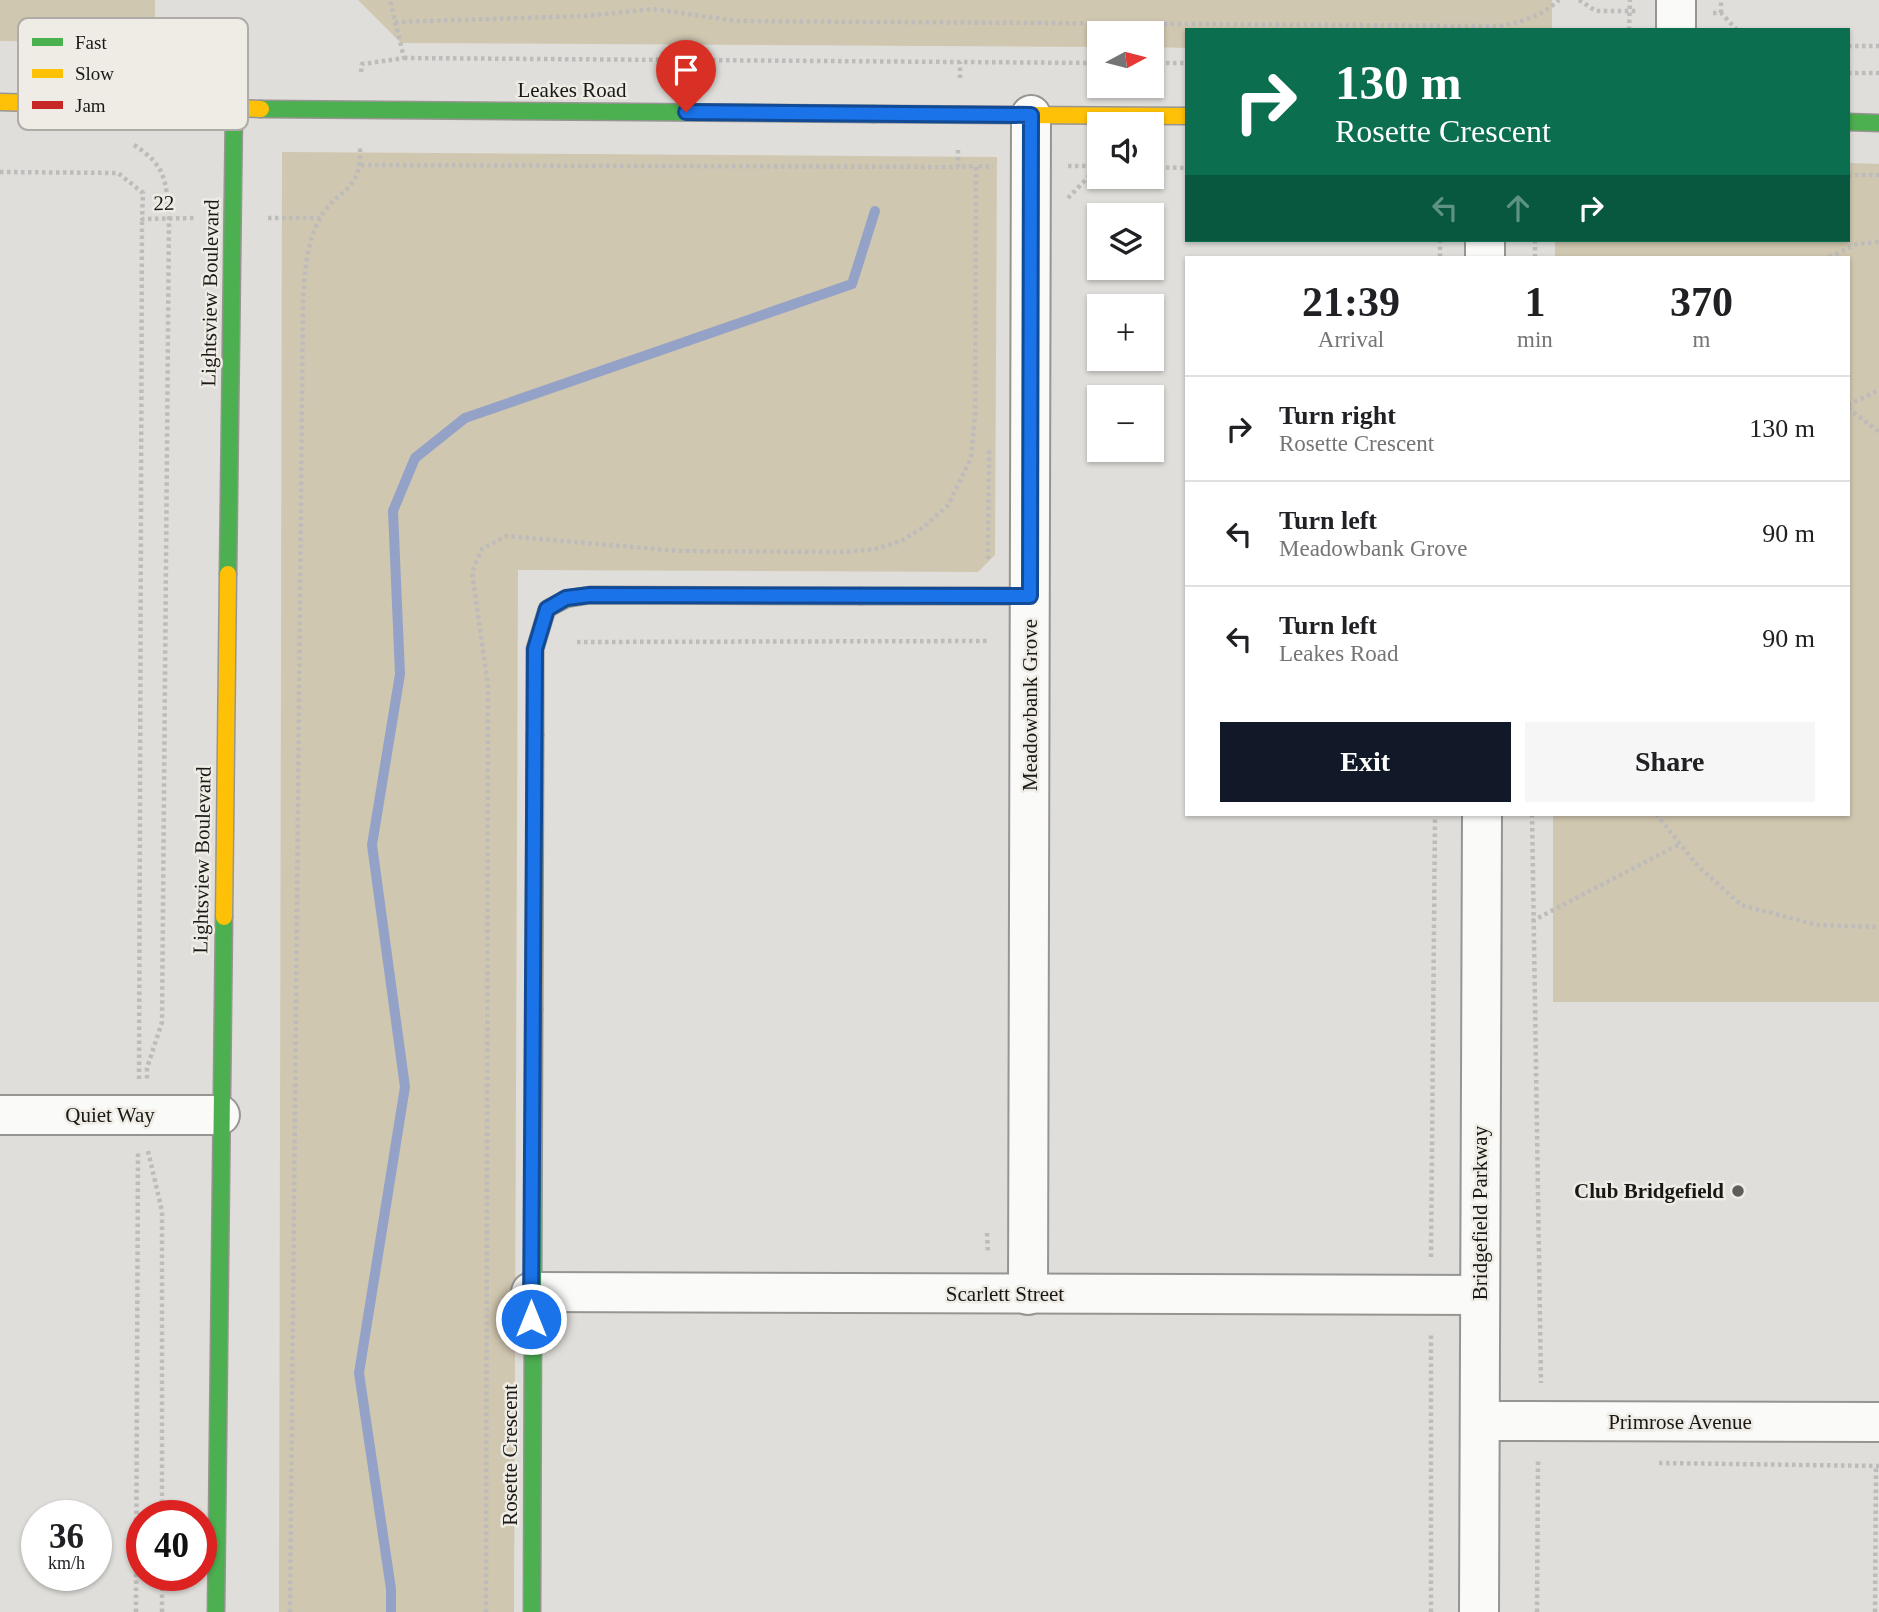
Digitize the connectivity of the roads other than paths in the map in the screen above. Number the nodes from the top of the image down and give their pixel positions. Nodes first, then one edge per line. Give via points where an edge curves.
1 (1676, 0) edge
2 (1676, 28) edge
3 (0, 103) edge
4 (18, 103) edge
5 (248, 109) edge
6 (1031, 115) junction
7 (1185, 116) edge
8 (1850, 122) edge
9 (1879, 123) edge
10 (234, 130) edge
11 (1030, 596) junction
12 (1482, 816) edge
13 (0, 1115) edge
14 (220, 1115) junction
15 (531, 1292) junction
16 (1028, 1295) junction
17 (1480, 1295) junction
18 (1480, 1421) junction
19 (1879, 1422) edge
20 (216, 1612) edge
21 (532, 1612) edge
22 (1479, 1612) edge

1 - 2 street
3 - 4 street, Leakes Road
5 - 6 street, Leakes Road
6 - 7 street, Leakes Road
6 - 11 street, Meadowbank Grove
8 - 9 street
10 - 14 street, Lightsview Boulevard
11 - 15 street, Rosette Crescent via 590,595 566,598 547,609 537,642
11 - 16 street, Meadowbank Grove
12 - 17 street, Bridgefield Parkway
13 - 14 street, Quiet Way
14 - 20 street, Lightsview Boulevard
15 - 16 street, Scarlett Street
15 - 21 street, Rosette Crescent
16 - 17 street, Scarlett Street
17 - 18 street, Bridgefield Parkway
18 - 19 street, Primrose Avenue
18 - 22 street, Bridgefield Parkway

